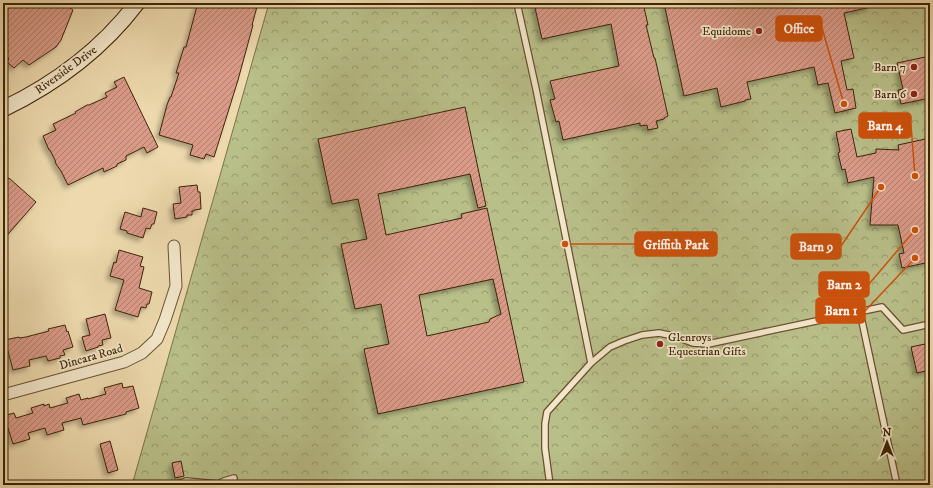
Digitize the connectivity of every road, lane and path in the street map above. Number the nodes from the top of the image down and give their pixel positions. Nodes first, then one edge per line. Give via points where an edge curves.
1 (137, 3) edge
2 (517, 3) edge
3 (3, 109) edge
4 (174, 246) dead end
5 (860, 312) junction
6 (930, 324) edge
7 (591, 363) junction
8 (3, 395) edge
9 (234, 478) dead end
10 (218, 484) edge
11 (175, 485) edge
12 (550, 485) edge
13 (897, 485) edge

1 - 3 main road, Riverside Drive via 128,16 74,66 24,99
2 - 7 lane
4 - 8 street, Dincara Road via 176,286 166,320 157,338 142,354 124,362
5 - 6 lane via 882,307 903,330
5 - 7 lane via 708,344 693,343 659,333 642,335 610,348
5 - 13 lane
7 - 12 lane via 547,412 545,448
9 - 10 lane
10 - 11 lane via 186,481

